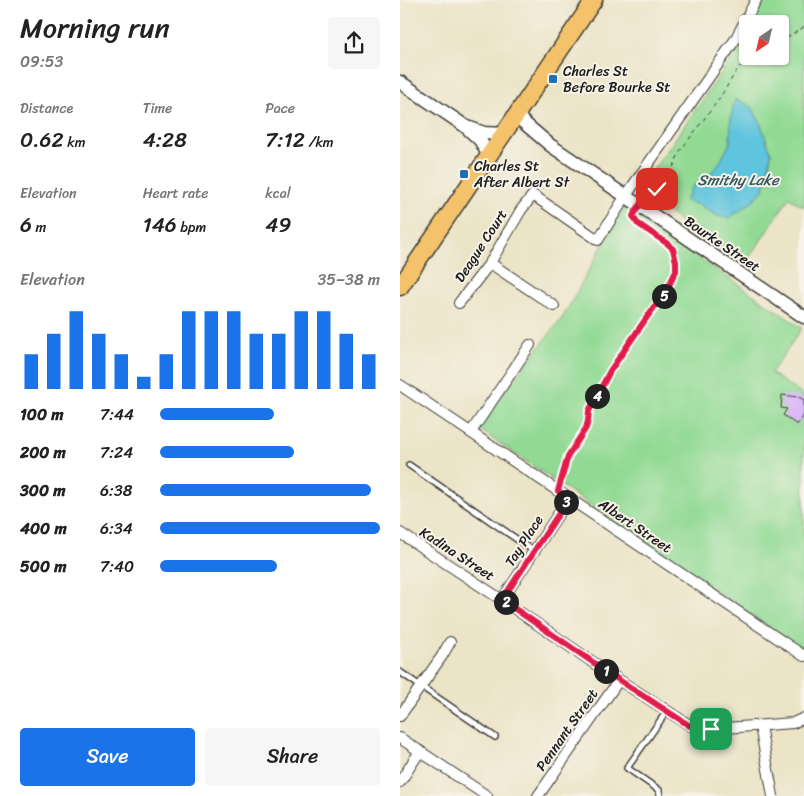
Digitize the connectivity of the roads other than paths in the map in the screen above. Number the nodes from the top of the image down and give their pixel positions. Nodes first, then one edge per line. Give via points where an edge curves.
1 (594, 0) edge
2 (756, 0) edge
3 (400, 82) edge
4 (517, 112) junction
5 (465, 126) junction
6 (505, 131) junction
7 (550, 145) junction
8 (489, 156) junction
9 (625, 197) junction
10 (490, 264) junction
11 (400, 287) edge
12 (459, 303) dead end
13 (554, 306) dead end
14 (804, 317) edge
15 (530, 345) dead end
16 (400, 385) edge
17 (471, 432) junction
18 (409, 465) dead end
19 (569, 498) junction
20 (400, 533) edge
21 (534, 551) junction
22 (502, 600) junction
23 (450, 642) dead end
24 (804, 656) edge
25 (400, 672) edge
26 (619, 680) junction
27 (421, 686) junction
28 (667, 711) junction
29 (400, 716) edge
30 (804, 718) edge
31 (760, 726) junction
32 (495, 737) dead end
33 (400, 738) edge
34 (420, 751) junction
35 (400, 782) edge
36 (476, 793) edge
37 (541, 795) edge
38 (487, 796) edge
39 (660, 796) edge
40 (772, 796) edge

1 - 4 highway
2 - 9 street via 735,40
3 - 5 street
4 - 6 highway
4 - 7 street, Bourke Street via 522,121
5 - 6 street, Bourke Street via 484,133
5 - 8 street via 480,140
6 - 7 street, Bourke Street via 531,136
6 - 8 highway
7 - 9 street, Bourke Street
8 - 11 highway
9 - 10 street, Deague Court via 598,240 533,195
9 - 14 street, Bourke Street
10 - 12 street, Deague Court
10 - 13 street
15 - 17 street
16 - 17 street, Albert Street
17 - 19 street, Albert Street
18 - 21 lane
19 - 21 street, Tay Place
19 - 24 street, Albert Street
20 - 22 street, Kadina Street
21 - 22 street, Tay Place
22 - 26 street, Kadina Street
23 - 27 street
25 - 27 lane
26 - 28 street, Kadina Street
26 - 37 street, Pennant Street
27 - 29 street
27 - 32 lane
28 - 31 street, Kadina Street via 690,726 711,729
28 - 39 lane via 627,768 658,790
30 - 31 street, Kadina Street via 793,723
31 - 40 street
33 - 34 street
34 - 35 street
34 - 36 street
36 - 38 street

